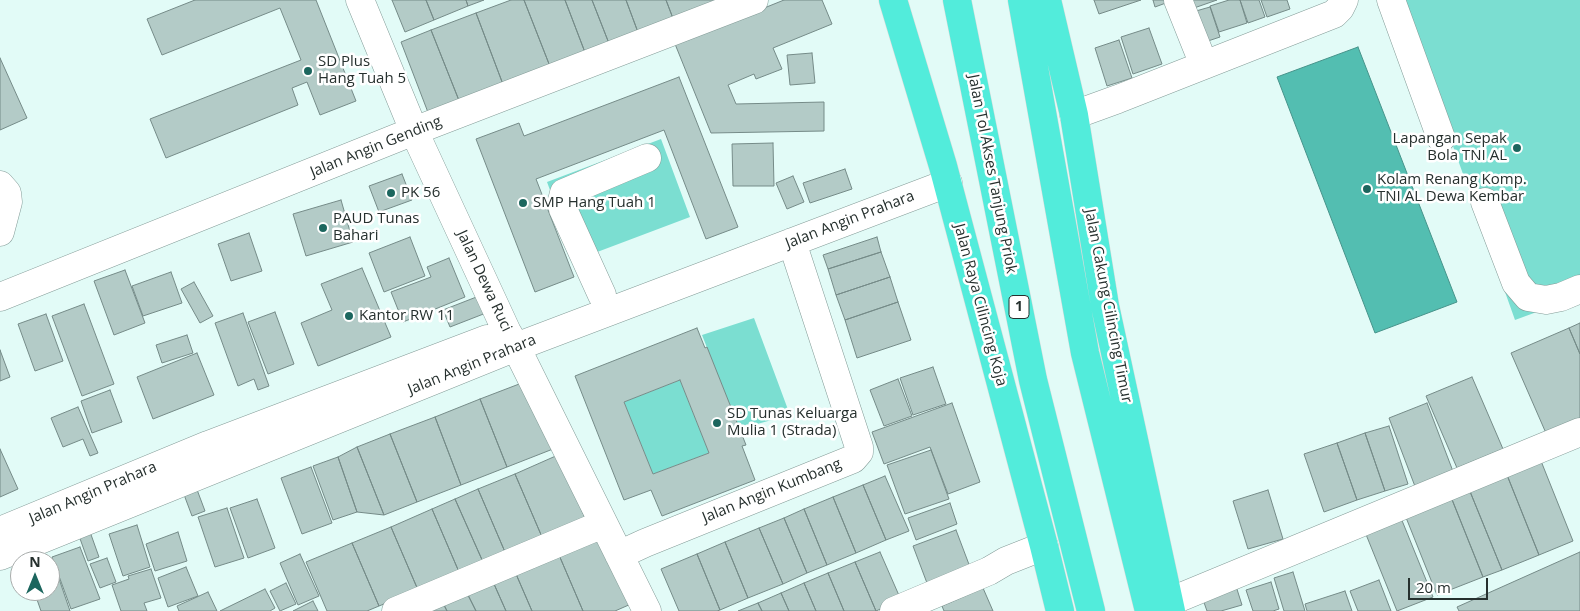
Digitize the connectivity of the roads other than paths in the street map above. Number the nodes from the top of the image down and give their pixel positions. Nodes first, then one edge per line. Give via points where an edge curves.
1 (360, 0) edge
2 (754, 0) edge
3 (893, 0) edge
4 (957, 0) edge
5 (1022, 0) edge
6 (1047, 0) edge
7 (1178, 0) edge
8 (1344, 0) edge
9 (1391, 0) edge
10 (1204, 65) junction
11 (1074, 114) junction
12 (414, 131) junction
13 (1440, 138) dead end
14 (646, 158) dead end
15 (946, 176) junction
16 (0, 186) edge
17 (1485, 202) dead end
18 (0, 232) edge
19 (792, 242) junction
20 (665, 280) junction
21 (1580, 289) edge
22 (1, 294) edge
23 (602, 295) junction
24 (511, 340) junction
25 (1580, 432) edge
26 (602, 524) junction
27 (0, 532) edge
28 (1044, 546) junction
29 (0, 556) edge
30 (618, 556) junction
31 (1163, 608) edge
32 (396, 611) edge
33 (646, 611) edge
34 (894, 611) edge
35 (1060, 611) edge
36 (1091, 611) edge

1 - 12 street, Jalan Dewa Ruci
2 - 12 street, Jalan Angin Gending
3 - 15 highway, Jalan Raya Cilincing Koja
4 - 36 highway, Jalan Tol Akses Tanjung Priok / 1 via 1033,380
5 - 31 highway via 1085,353
6 - 11 highway, Jalan Cakung Cilincing Timur
7 - 10 street
8 - 10 street via 1334,14
9 - 13 street
10 - 11 street
11 - 31 highway, Jalan Cakung Cilincing Timur via 1105,306
12 - 22 street, Jalan Angin Gending
12 - 24 street, Jalan Dewa Ruci
14 - 23 street via 564,193 563,208
15 - 19 street, Jalan Angin Prahara
15 - 20 street, Jalan Angin Prahara via 786,224
15 - 28 highway, Jalan Raya Cilincing Koja
16 - 18 street via 7,193 8,202
17 - 21 street via 1516,283 1528,297 1546,300
19 - 20 street, Jalan Angin Prahara
19 - 30 street, Jalan Angin Kumbang via 859,447 857,456
20 - 23 street, Jalan Angin Prahara
20 - 24 street, Jalan Angin Prahara
23 - 24 street, Jalan Angin Prahara
24 - 26 street, Jalan Dewa Ruci
24 - 27 street, Jalan Angin Prahara via 208,445
24 - 29 street, Jalan Angin Prahara
25 - 31 street
26 - 30 street, Jalan Dewa Ruci
26 - 32 street
28 - 34 street
28 - 35 highway, Jalan Raya Cilincing Koja
30 - 33 street, Jalan Dewa Ruci

